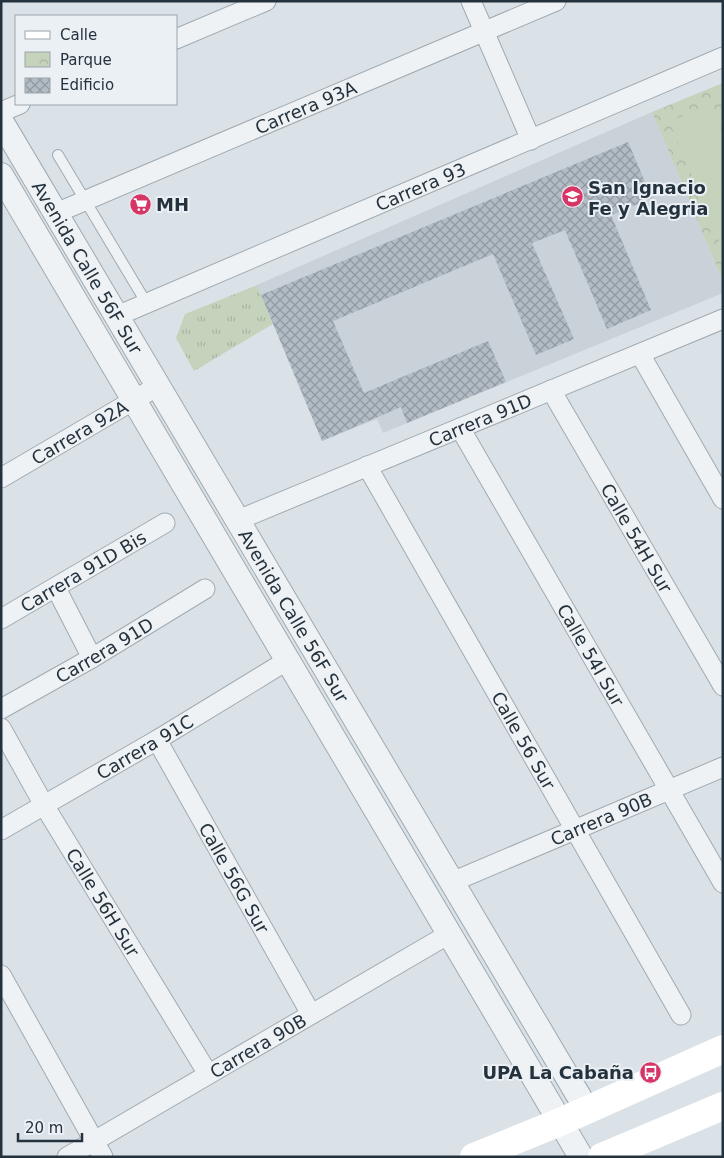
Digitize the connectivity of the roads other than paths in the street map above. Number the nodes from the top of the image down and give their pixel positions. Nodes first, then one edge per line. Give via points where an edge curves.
1 (266, 1) edge
2 (471, 1) edge
3 (556, 1) edge
4 (484, 32) junction
5 (178, 38) edge
6 (723, 57) edge
7 (18, 105) edge
8 (1, 112) edge
9 (1, 121) edge
10 (531, 140) junction
11 (58, 155) dead end
12 (1, 175) edge
13 (85, 200) junction
14 (56, 213) junction
15 (147, 304) junction
16 (117, 316) junction
17 (723, 319) edge
18 (640, 354) junction
19 (158, 386) junction
20 (551, 390) junction
21 (134, 400) junction
22 (460, 428) junction
23 (367, 466) junction
24 (1, 478) edge
25 (723, 499) edge
26 (238, 520) junction
27 (165, 523) dead end
28 (56, 588) junction
29 (205, 589) dead end
30 (1, 620) edge
31 (92, 658) junction
32 (288, 660) junction
33 (723, 686) edge
34 (1, 709) edge
35 (1, 728) edge
36 (157, 740) junction
37 (723, 766) edge
38 (669, 790) junction
39 (44, 805) junction
40 (1, 830) edge
41 (575, 830) junction
42 (452, 882) junction
43 (723, 883) edge
44 (450, 934) junction
45 (1, 975) edge
46 (311, 1014) junction
47 (681, 1015) dead end
48 (723, 1049) edge
49 (208, 1074) junction
50 (723, 1106) edge
51 (588, 1110) junction
52 (560, 1122) junction
53 (99, 1149) edge
54 (67, 1157) edge
55 (474, 1157) edge
56 (581, 1157) edge
57 (602, 1157) edge

1 - 5 street
2 - 4 street
3 - 4 street, Carrera 93A
4 - 10 street
4 - 13 street, Carrera 93A
6 - 10 street, Carrera 93
7 - 8 street
9 - 14 street, Avenida Calle 56F Sur
10 - 15 street, Carrera 93
11 - 13 lane
12 - 21 street, Avenida Calle 56F Sur
13 - 14 street, Carrera 93A
13 - 15 lane
14 - 16 street, Avenida Calle 56F Sur
15 - 16 street, Carrera 93
16 - 19 street, Avenida Calle 56F Sur
17 - 18 street, Carrera 91D
18 - 20 street, Carrera 91D
18 - 25 street
19 - 21 street, Carrera 92A
19 - 26 street, Avenida Calle 56F Sur
20 - 22 street, Carrera 91D
20 - 33 street, Calle 54H Sur
21 - 24 street, Carrera 92A
21 - 32 street, Avenida Calle 56F Sur
22 - 23 street, Carrera 91D
22 - 38 street, Calle 54I Sur
23 - 26 street, Carrera 91D
23 - 41 street, Calle 56 Sur
26 - 42 street, Avenida Calle 56F Sur
27 - 28 street, Carrera 91D Bis
28 - 30 street, Carrera 91D Bis
28 - 31 street
29 - 31 street, Carrera 91D
31 - 34 street, Carrera 91D
32 - 36 street, Carrera 91C
32 - 44 street, Avenida Calle 56F Sur
35 - 39 street, Calle 56H Sur
36 - 39 street, Carrera 91C
36 - 46 street, Calle 56G Sur
37 - 38 street, Carrera 90B
38 - 41 street, Carrera 90B
38 - 43 street, Calle 54I Sur
39 - 40 street, Carrera 91C
39 - 49 street, Calle 56H Sur
41 - 42 street, Carrera 90B
41 - 47 street, Calle 56 Sur
42 - 51 street, Avenida Calle 56F Sur
44 - 46 street, Carrera 90B
44 - 52 street, Avenida Calle 56F Sur
45 - 53 street
46 - 49 street, Carrera 90B
48 - 51 main road
49 - 53 street, Carrera 90B
50 - 57 main road
51 - 52 main road
52 - 55 main road
52 - 56 street, Avenida Calle 56F Sur
53 - 54 street, Carrera 90B

